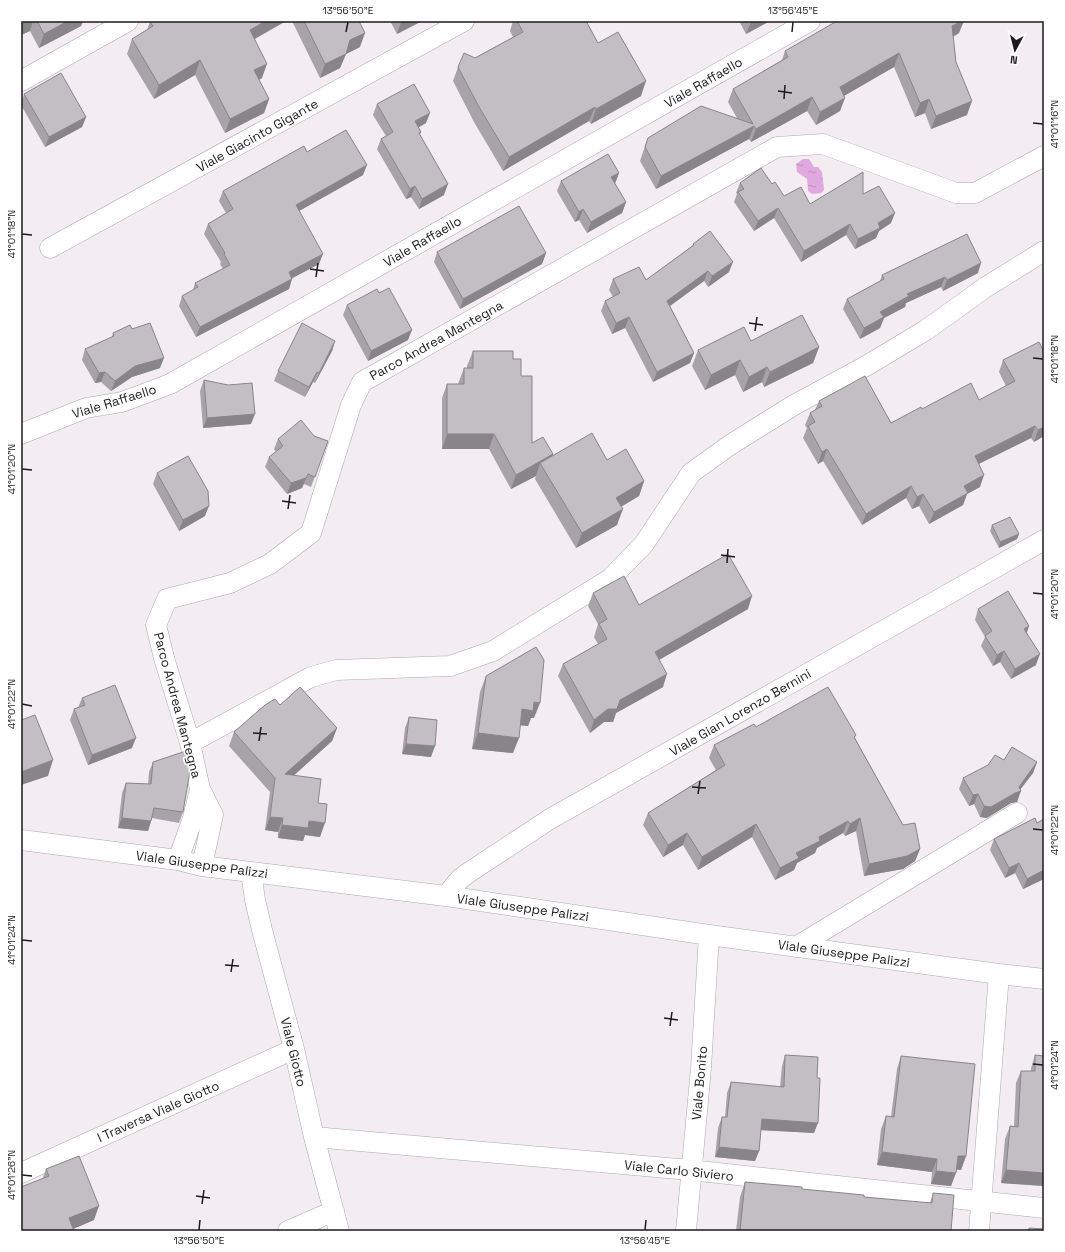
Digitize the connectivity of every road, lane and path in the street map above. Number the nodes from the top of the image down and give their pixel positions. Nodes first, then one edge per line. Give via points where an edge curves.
1 (128, 21) edge
2 (464, 21) edge
3 (810, 21) edge
4 (21, 81) edge
5 (1044, 156) edge
6 (50, 248) dead end
7 (1044, 251) edge
8 (21, 434) edge
9 (1044, 540) edge
10 (190, 743) junction
11 (200, 790) junction
12 (1017, 813) dead end
13 (21, 840) edge
14 (178, 860) junction
15 (202, 866) junction
16 (251, 872) junction
17 (446, 896) junction
18 (709, 935) junction
19 (796, 946) junction
20 (1044, 965) edge
21 (999, 974) junction
22 (1025, 976) junction
23 (1044, 979) edge
24 (294, 1049) junction
25 (314, 1137) junction
26 (690, 1170) junction
27 (21, 1173) edge
28 (981, 1202) junction
29 (1044, 1208) edge
30 (334, 1211) junction
31 (288, 1231) edge
32 (340, 1231) edge
33 (686, 1231) edge
34 (979, 1231) edge

1 - 4 street
2 - 6 street, Viale Giacinto Gigante
3 - 8 street, Viale Raffaello via 170,384 122,402 86,408
5 - 10 street, Parco Andrea Mantegna via 975,193 956,193 823,144 777,147 362,382 351,405 311,533 270,564 230,583 167,600 156,625
7 - 10 street via 986,287 926,330 794,405 691,473 644,544 610,579 493,651 450,666 336,670 311,677
9 - 17 street, Viale Gian Lorenzo Bernini via 550,819 468,873
10 - 11 street, Parco Andrea Mantegna
11 - 14 street, Parco Andrea Mantegna via 194,818
11 - 15 street via 213,815
12 - 19 street
13 - 14 street, Viale Giuseppe Palizzi
14 - 15 street, Viale Giuseppe Palizzi
15 - 16 street, Viale Giuseppe Palizzi
16 - 17 street, Viale Giuseppe Palizzi
16 - 24 street, Viale Giotto via 262,930
17 - 18 street, Viale Giuseppe Palizzi
18 - 19 street, Viale Giuseppe Palizzi
18 - 26 street, Viale Bonito via 701,1068
19 - 21 street, Viale Giuseppe Palizzi
20 - 22 street
21 - 22 street, Viale Giuseppe Palizzi
21 - 28 street
22 - 23 street, Viale Giuseppe Palizzi
24 - 25 street, Viale Giotto
24 - 27 street, I Traversa Viale Giotto
25 - 26 street, Viale Carlo Siviero
25 - 30 street, Viale Giotto
26 - 28 street, Viale Carlo Siviero
26 - 33 street, Viale Bonito
28 - 29 street, Viale Carlo Siviero
28 - 34 street
30 - 31 street
30 - 32 street, Viale Giotto

